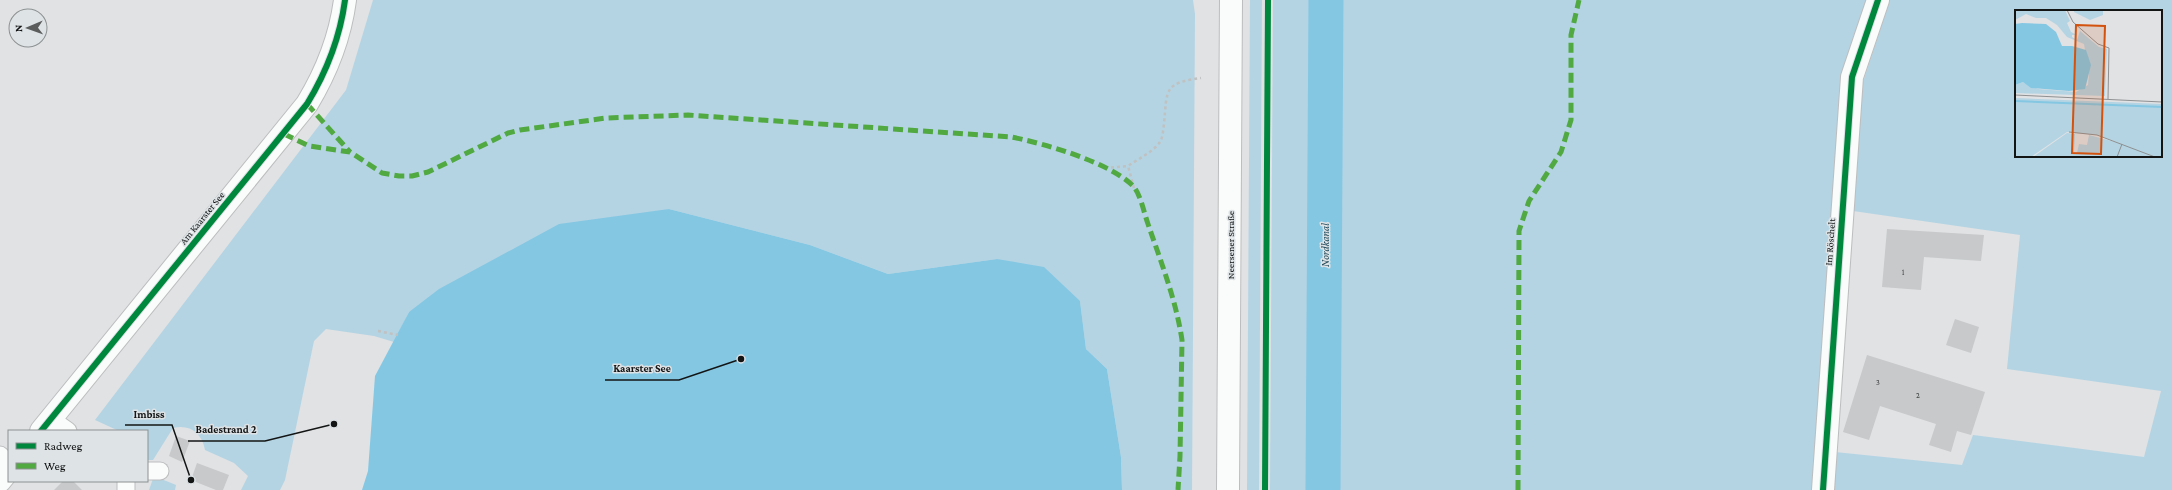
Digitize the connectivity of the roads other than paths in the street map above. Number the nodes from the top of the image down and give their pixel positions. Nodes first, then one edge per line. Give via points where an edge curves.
1 (345, 0) edge
2 (1231, 0) edge
3 (1878, 0) edge
4 (53, 427) edge
5 (0, 455) edge
6 (8, 463) edge
7 (8, 471) edge
8 (0, 481) edge
9 (1228, 490) edge
10 (1823, 490) edge

1 - 4 street, Am Kaarster See via 335,46 322,80 307,104
2 - 9 street, Neersener Straße
3 - 10 street, Im Röschelt via 1852,77
5 - 6 lane
7 - 8 street

